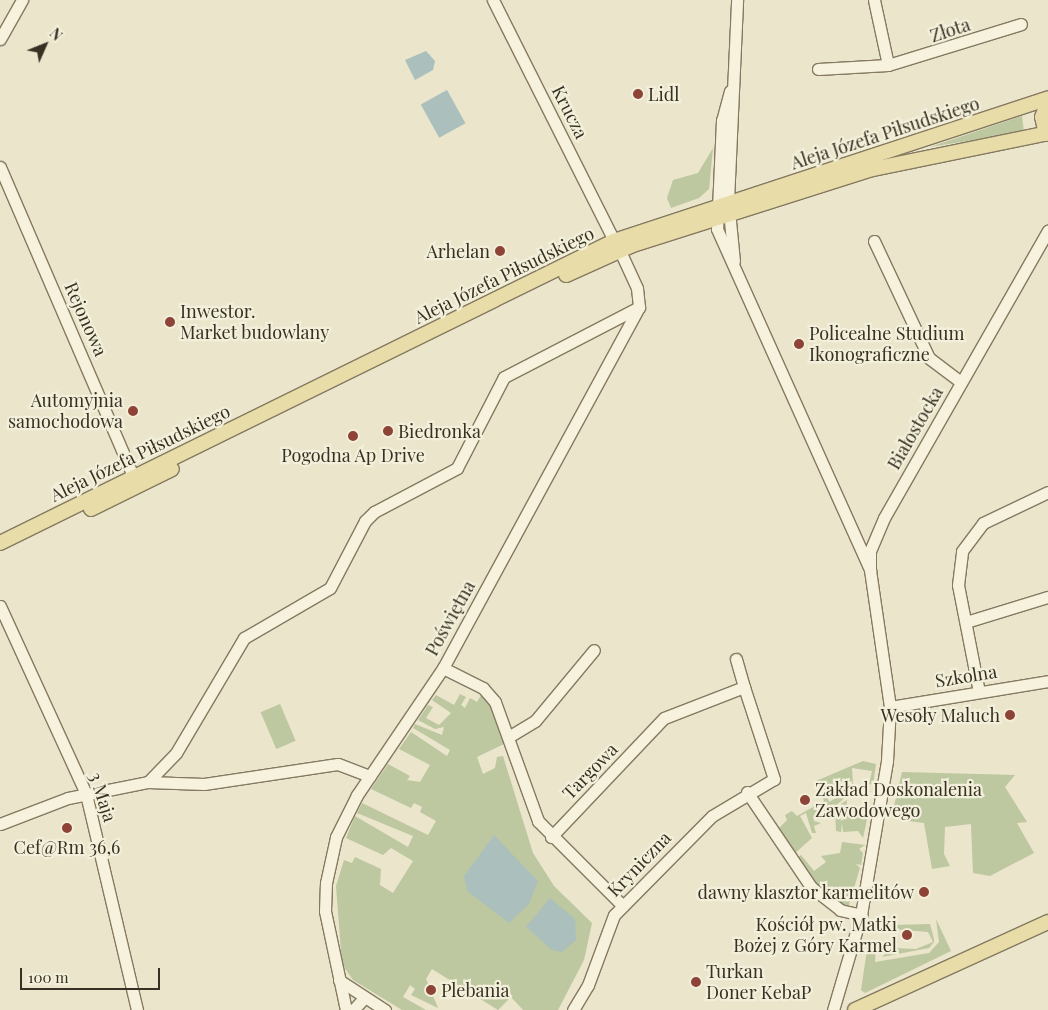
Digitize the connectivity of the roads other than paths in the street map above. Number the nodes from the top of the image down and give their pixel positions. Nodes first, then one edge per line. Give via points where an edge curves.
1 (22, 0) edge
2 (493, 0) edge
3 (737, 0) edge
4 (874, 0) edge
5 (1021, 24) dead end
6 (0, 39) edge
7 (888, 64) junction
8 (818, 69) dead end
9 (1048, 98) edge
10 (1048, 103) edge
11 (1047, 135) edge
12 (0, 167) edge
13 (722, 210) junction
14 (1048, 231) edge
15 (874, 241) dead end
16 (617, 246) junction
17 (639, 307) junction
18 (961, 382) junction
19 (136, 482) junction
20 (1048, 492) edge
21 (0, 544) edge
22 (0, 554) edge
23 (870, 570) junction
24 (1048, 597) edge
25 (0, 606) edge
26 (966, 622) junction
27 (594, 650) dead end
28 (736, 659) dead end
29 (443, 668) junction
30 (1048, 681) edge
31 (744, 687) junction
32 (979, 692) junction
33 (890, 706) junction
34 (510, 736) junction
35 (370, 776) junction
36 (148, 782) junction
37 (747, 792) junction
38 (86, 794) junction
39 (0, 824) edge
40 (551, 837) junction
41 (623, 906) junction
42 (861, 915) junction
43 (1048, 922) edge
44 (339, 980) junction
45 (841, 990) junction
46 (904, 990) junction
47 (364, 998) junction
48 (137, 1010) edge
49 (346, 1010) edge
50 (353, 1010) edge
51 (385, 1010) edge
52 (573, 1010) edge
53 (834, 1010) edge
54 (856, 1010) edge
55 (881, 1010) edge

1 - 6 street
2 - 16 street, Krucza
3 - 13 street
4 - 7 street
5 - 7 street, Złota
7 - 8 street, Złota
9 - 13 main road, Aleja Józefa Piłsudskiego
10 - 11 main road via 1042,118
11 - 13 main road, Aleja Józefa Piłsudskiego via 904,160
12 - 19 street, Rejonowa
13 - 16 main road, Aleja Józefa Piłsudskiego
13 - 23 street via 736,272
14 - 18 street, Białostocka
15 - 18 street via 929,358
16 - 17 street via 637,288
16 - 19 main road, Aleja Józefa Piłsudskiego
17 - 29 street, Poświętna
17 - 36 street via 504,378 456,468 374,512 365,521 330,588 244,638 176,753
18 - 23 street, Białostocka via 874,538
19 - 21 main road, Aleja Józefa Piłsudskiego
19 - 22 main road, Aleja Józefa Piłsudskiego
20 - 26 street via 999,514 972,536 958,568
23 - 33 street
24 - 26 street
25 - 38 street, 3 Maja
26 - 32 street
27 - 34 street via 535,721
28 - 31 street
29 - 34 street via 490,694
29 - 35 street, Poświętna
30 - 32 street, Szkolna
31 - 37 street, Kryniczna via 774,780
31 - 40 street, Targowa via 664,718
32 - 33 street, Szkolna
33 - 42 street via 888,761
34 - 40 street via 534,812
35 - 36 street via 338,764 206,783
35 - 44 street, Poświętna via 336,838 326,883 328,934
36 - 38 street
37 - 41 street, Kryniczna via 698,828
37 - 42 street via 811,887 840,910
38 - 39 street
38 - 48 street, 3 Maja
40 - 41 street
41 - 52 street, Kryniczna via 608,924 588,985
42 - 45 street
43 - 46 main road
44 - 47 street
44 - 49 street, Poświętna
45 - 53 street
45 - 54 street
46 - 54 main road
46 - 55 main road
47 - 50 street
47 - 51 street

